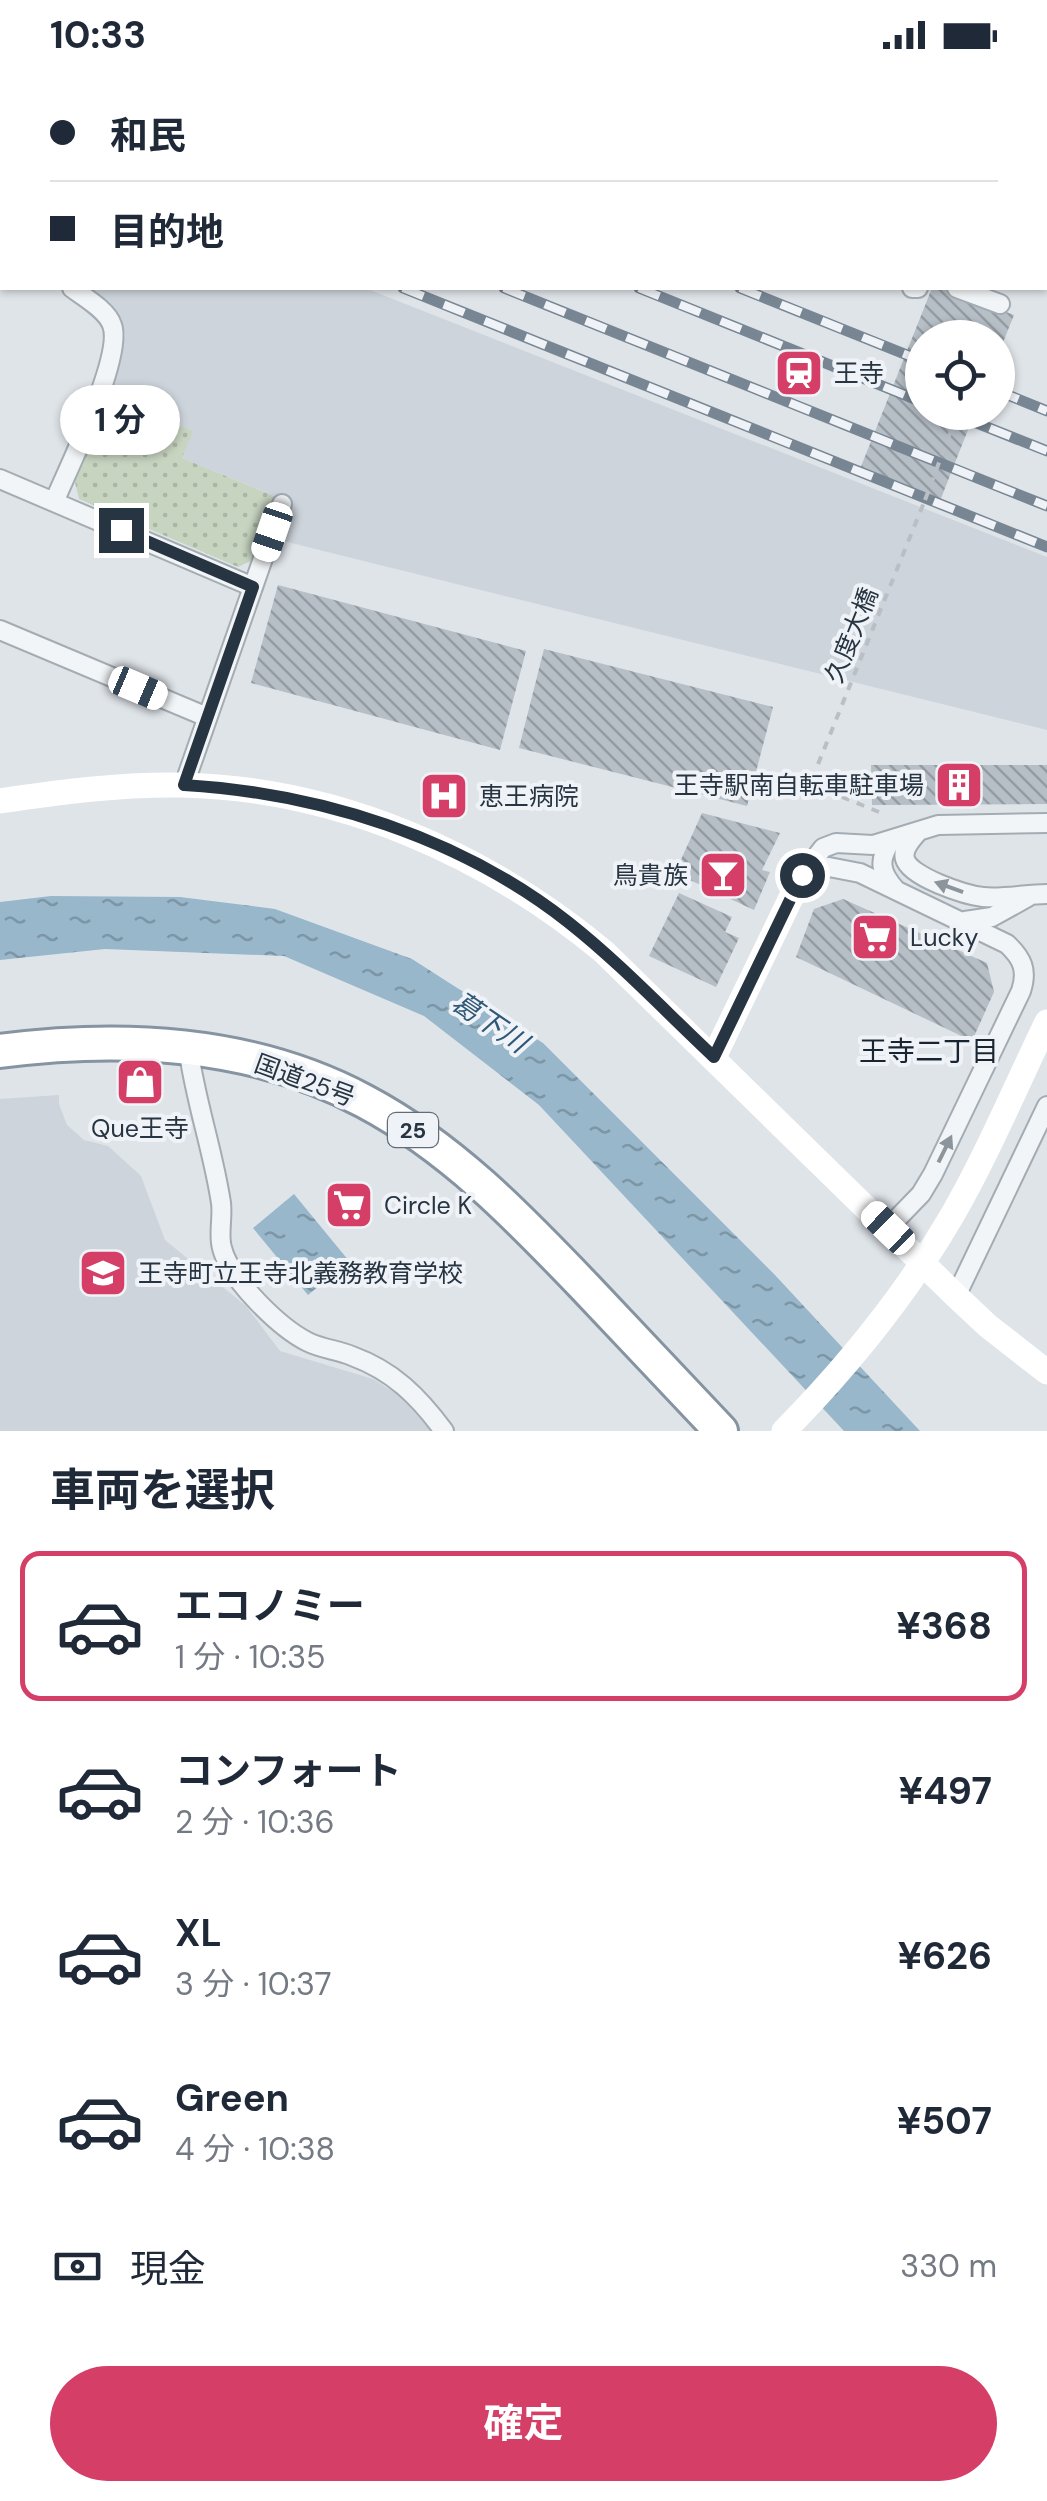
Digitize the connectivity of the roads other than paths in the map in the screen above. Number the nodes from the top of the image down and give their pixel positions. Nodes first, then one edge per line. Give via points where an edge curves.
1 (74, 290) edge
2 (962, 290) edge
3 (1000, 304) dead end
4 (0, 479) edge
5 (54, 502) junction
6 (282, 504) dead end
7 (253, 587) junction
8 (0, 630) edge
9 (207, 717) junction
10 (184, 785) junction
11 (0, 800) edge
12 (1047, 823) edge
13 (919, 831) junction
14 (891, 841) junction
15 (802, 875) junction
16 (896, 889) junction
17 (1043, 896) edge
18 (964, 921) junction
19 (1047, 1022) edge
20 (188, 1046) junction
21 (0, 1050) edge
22 (714, 1057) junction
23 (1047, 1106) edge
24 (888, 1228) junction
25 (956, 1296) junction
26 (1047, 1372) edge
27 (444, 1431) edge
28 (722, 1431) edge
29 (784, 1431) edge

1 - 5 street via 107,316 114,334 98,400
2 - 3 street
4 - 5 street
5 - 7 street
6 - 7 street
7 - 9 street
8 - 9 street
9 - 10 street
10 - 11 street
10 - 22 street via 305,801 394,829 486,869 566,921
12 - 13 street
13 - 14 street
17 -> 13 street via 983,897 916,872 904,854
14 - 15 street via 823,848
14 - 16 street via 882,869
15 - 16 street via 845,868
15 - 22 street
16 - 18 street
17 - 18 street
24 -> 18 street via 933,1174 1025,978 1007,944
19 - 29 street, bridge via 932,1248 862,1347
20 - 21 highway, 国道25号 / 25 via 82,1043
20 - 27 street via 227,1260 291,1332 380,1367 421,1400
20 - 28 highway, 国道25号 / 25 via 299,1074 361,1099 420,1135 506,1206
22 - 24 street
23 - 25 street
24 - 25 street
25 - 26 street

